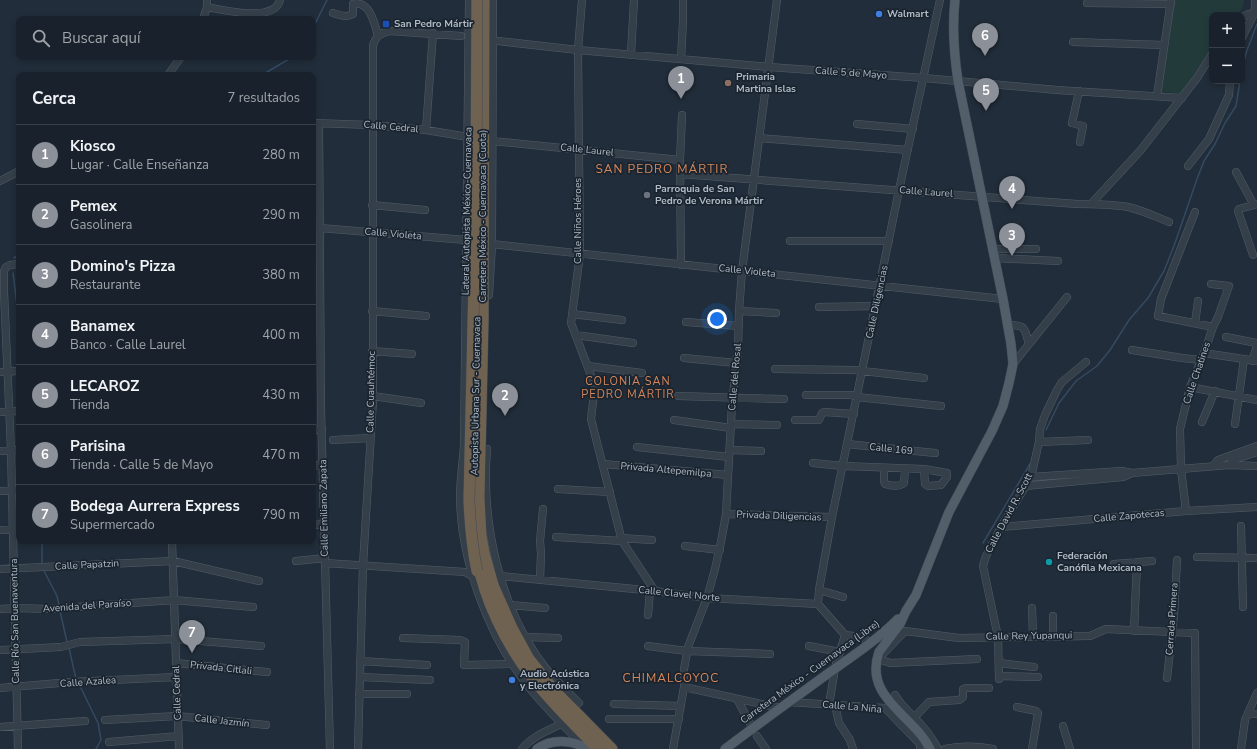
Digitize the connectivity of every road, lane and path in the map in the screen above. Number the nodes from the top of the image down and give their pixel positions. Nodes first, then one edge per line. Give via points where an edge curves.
1 (280, 0) edge
2 (469, 0) edge
3 (476, 0) edge
4 (480, 0) edge
5 (484, 0) edge
6 (493, 0) edge
7 (582, 0) edge
8 (634, 0) edge
9 (683, 0) edge
10 (777, 0) edge
11 (940, 0) edge
12 (955, 0) edge
13 (1255, 0) edge
14 (1171, 2) edge
15 (207, 3) edge
16 (1087, 3) dead end
17 (333, 13) dead end
18 (1251, 14) edge
19 (204, 16) edge
20 (1245, 29) edge
21 (433, 33) junction
22 (378, 36) junction
23 (461, 36) dead end
24 (498, 41) dead end
25 (1073, 42) dead end
26 (1164, 46) junction
27 (578, 50) junction
28 (631, 54) junction
29 (681, 59) junction
30 (1209, 59) edge
31 (178, 60) edge
32 (768, 67) junction
33 (170, 72) edge
34 (924, 78) junction
35 (958, 81) junction
36 (1230, 84) edge
37 (1079, 91) junction
38 (1157, 96) junction
39 (1182, 98) junction
40 (682, 115) dead end
41 (316, 124) edge
42 (857, 124) dead end
43 (372, 125) junction
44 (913, 129) junction
45 (426, 130) junction
46 (468, 137) junction
47 (759, 138) junction
48 (493, 141) junction
49 (1080, 142) dead end
50 (578, 149) junction
51 (908, 150) junction
52 (680, 160) junction
53 (1188, 166) dead end
54 (1236, 172) dead end
55 (16, 173) edge
56 (680, 174) junction
57 (754, 180) junction
58 (0, 181) edge
59 (900, 190) junction
60 (982, 197) junction
61 (1091, 204) junction
62 (372, 205) junction
63 (1256, 205) edge
64 (425, 210) dead end
65 (1195, 212) dead end
66 (1169, 222) dead end
67 (320, 228) junction
68 (372, 232) junction
69 (466, 240) junction
70 (790, 241) dead end
71 (889, 241) junction
72 (492, 244) junction
73 (1036, 249) dead end
74 (580, 254) junction
75 (994, 254) junction
76 (1253, 255) dead end
77 (1058, 262) dead end
78 (16, 264) edge
79 (681, 265) junction
80 (742, 271) junction
81 (1211, 284) dead end
82 (880, 286) junction
83 (2, 293) edge
84 (489, 296) joint
85 (1067, 297) dead end
86 (1003, 299) junction
87 (1198, 301) dead end
88 (876, 306) junction
89 (819, 307) dead end
90 (372, 311) junction
91 (739, 311) junction
92 (776, 313) dead end
93 (572, 314) junction
94 (426, 316) dead end
95 (483, 319) junction
96 (622, 320) dead end
97 (686, 322) dead end
98 (1195, 323) junction
99 (1007, 325) junction
100 (739, 326) junction
101 (1213, 327) junction
102 (3, 332) edge
103 (576, 335) junction
104 (1226, 337) dead end
105 (632, 343) dead end
106 (1257, 343) edge
107 (1029, 344) junction
108 (1257, 346) edge
109 (1132, 350) dead end
110 (372, 351) junction
111 (412, 354) dead end
112 (1202, 357) junction
113 (684, 358) dead end
114 (1244, 359) junction
115 (1255, 361) edge
116 (1086, 362) dead end
117 (736, 363) junction
118 (1013, 364) junction
119 (588, 366) junction
120 (775, 369) dead end
121 (862, 370) junction
122 (16, 371) edge
123 (4, 372) edge
124 (642, 373) dead end
125 (924, 378) dead end
126 (1190, 387) junction
127 (1215, 391) junction
128 (806, 395) dead end
129 (373, 396) junction
130 (678, 396) dead end
131 (1240, 396) junction
132 (733, 397) junction
133 (857, 397) junction
134 (784, 399) dead end
135 (1257, 400) edge
136 (421, 403) dead end
137 (941, 406) dead end
138 (321, 409) junction
139 (316, 410) edge
140 (9, 411) junction
141 (16, 411) edge
142 (0, 412) edge
143 (854, 414) junction
144 (674, 420) dead end
145 (795, 420) dead end
146 (1202, 422) dead end
147 (1235, 424) dead end
148 (777, 425) dead end
149 (731, 426) junction
150 (322, 429) junction
151 (316, 430) edge
152 (370, 438) junction
153 (333, 440) dead end
154 (1088, 440) dead end
155 (1039, 442) junction
156 (847, 444) junction
157 (467, 446) junction
158 (1257, 446) edge
159 (637, 447) dead end
160 (487, 449) dead end
161 (11, 450) junction
162 (16, 450) edge
163 (0, 451) edge
164 (761, 451) dead end
165 (1257, 452) edge
166 (935, 453) dead end
167 (730, 454) junction
168 (813, 463) dead end
169 (323, 464) junction
170 (603, 464) junction
171 (316, 465) edge
172 (1228, 465) junction
173 (843, 466) junction
174 (1213, 466) junction
175 (1257, 466) edge
176 (884, 468) junction
177 (905, 469) junction
178 (924, 469) dead end
179 (1181, 469) junction
180 (728, 475) junction
181 (1056, 475) junction
182 (1031, 477) junction
183 (1078, 477) junction
184 (1057, 483) junction
185 (1025, 486) junction
186 (558, 489) dead end
187 (15, 490) edge
188 (0, 491) edge
189 (610, 492) junction
190 (1257, 507) edge
191 (543, 509) dead end
192 (1186, 511) junction
193 (726, 514) junction
194 (832, 517) junction
195 (324, 524) junction
196 (316, 525) edge
197 (1241, 526) dead end
198 (1001, 527) junction
199 (16, 529) edge
200 (0, 530) edge
201 (556, 537) dead end
202 (622, 539) junction
203 (652, 540) dead end
204 (172, 544) edge
205 (685, 546) dead end
206 (720, 550) junction
207 (1197, 558) dead end
208 (1242, 558) junction
209 (1257, 558) edge
210 (325, 560) junction
211 (1177, 560) dead end
212 (173, 561) junction
213 (296, 561) dead end
214 (1152, 561) dead end
215 (1138, 562) junction
216 (1114, 564) dead end
217 (363, 565) junction
218 (14, 568) junction
219 (0, 569) edge
220 (472, 576) junction
221 (500, 576) junction
222 (540, 580) junction
223 (260, 581) dead end
224 (819, 590) junction
225 (652, 591) junction
226 (842, 597) dead end
227 (707, 598) junction
228 (174, 600) junction
229 (818, 604) junction
230 (510, 605) junction
231 (254, 607) dead end
232 (1243, 607) dead end
233 (15, 608) junction
234 (545, 608) dead end
235 (1032, 608) dead end
236 (0, 609) edge
237 (906, 611) junction
238 (648, 615) dead end
239 (1053, 616) dead end
240 (1134, 631) junction
241 (1172, 633) junction
242 (845, 635) junction
243 (1033, 636) junction
244 (1053, 636) junction
245 (525, 637) junction
246 (998, 637) junction
247 (403, 638) dead end
248 (558, 638) dead end
249 (176, 639) junction
250 (871, 643) junction
251 (260, 646) dead end
252 (648, 646) dead end
253 (809, 646) dead end
254 (16, 649) junction
255 (0, 650) edge
256 (687, 651) junction
257 (840, 652) junction
258 (770, 654) dead end
259 (878, 659) junction
260 (977, 659) dead end
261 (360, 661) junction
262 (176, 663) junction
263 (999, 663) junction
264 (512, 664) junction
265 (427, 665) dead end
266 (1034, 667) dead end
267 (835, 668) junction
268 (267, 672) dead end
269 (176, 677) junction
270 (360, 677) junction
271 (1038, 677) dead end
272 (1168, 678) dead end
273 (430, 680) dead end
274 (684, 687) junction
275 (0, 688) edge
276 (17, 688) junction
277 (989, 688) dead end
278 (1257, 692) edge
279 (359, 694) junction
280 (407, 694) dead end
281 (895, 695) dead end
282 (737, 699) junction
283 (788, 702) junction
284 (579, 703) dead end
285 (614, 704) dead end
286 (832, 705) junction
287 (681, 706) junction
288 (1017, 707) dead end
289 (780, 708) junction
290 (1248, 713) junction
291 (1257, 714) edge
292 (177, 716) junction
293 (609, 719) dead end
294 (679, 719) junction
295 (912, 719) junction
296 (106, 720) dead end
297 (85, 721) dead end
298 (562, 723) junction
299 (266, 725) dead end
300 (751, 725) dead end
301 (17, 726) junction
302 (1063, 726) dead end
303 (0, 727) edge
304 (179, 736) junction
305 (757, 736) dead end
306 (109, 742) dead end
307 (586, 747) edge
308 (18, 749) edge
309 (179, 749) edge
310 (330, 749) edge
311 (358, 749) edge
312 (522, 749) edge
313 (537, 749) edge
314 (594, 749) edge
315 (598, 749) edge
316 (608, 749) edge
317 (612, 749) edge
318 (673, 749) edge
319 (725, 749) edge
320 (766, 749) edge
321 (853, 749) edge
322 (920, 749) edge
323 (930, 749) edge
324 (938, 749) edge
325 (945, 749) edge
326 (994, 749) edge
327 (1032, 749) edge
328 (1070, 749) edge
329 (1196, 749) edge
330 (1241, 749) edge

1 - 15 street via 279,5 270,11 248,14
2 - 46 street, Lateral Autopista México-Cuernavaca
3 - 157 highway, Carretera México - Cuernavaca (Cuota) via 475,363
3 - 314 highway, Autopista Urbana Sur - Cuernavaca, bridge via 476,188 469,493 474,557 481,587 491,613 517,662 550,704
4 - 316 highway, Autopista Urbana Sur - Cuernavaca, bridge via 475,480 478,537 492,596 516,647 554,699
5 - 95 highway, Carretera México - Cuernavaca (Cuota)
6 - 48 street
7 - 27 street, Calle Niños Héroes
8 - 28 street
9 - 29 street
10 - 32 street, Calle del Rosal
11 - 34 street, Calle Diligencias
12 - 35 main road, Carretera México - Cuernavaca (Libre) via 953,34
13 - 18 street
14 - 16 street
14 - 26 street
15 - 19 street
17 - 22 street via 346,17 353,14 354,4 359,3 367,7
18 - 20 street
21 - 22 street via 389,31
21 - 23 street
21 - 45 street
22 - 43 street, Calle Cuauhtémoc via 373,46
24 - 27 street, Calle 5 de Mayo
25 - 26 street
26 - 38 street
27 - 28 street, Calle 5 de Mayo
27 - 50 street, Calle Niños Héroes
28 - 29 street, Calle 5 de Mayo
29 - 32 street, Calle 5 de Mayo
30 - 39 street
31 - 33 street
32 - 34 street, Calle 5 de Mayo
32 - 47 street, Calle del Rosal
34 - 35 street, Calle 5 de Mayo
34 - 44 street, Calle Diligencias
35 - 37 street, Calle 5 de Mayo
35 - 60 main road, Carretera México - Cuernavaca (Libre)
36 - 53 street via 1229,95 1209,139
37 - 38 street, Calle 5 de Mayo
37 - 49 street via 1072,124 1083,126
38 - 39 street, Calle 5 de Mayo
39 - 61 street via 1140,152
40 - 52 street
41 - 43 street, Calle Cedral
41 - 67 street, Calle Emiliano Zapata
42 - 44 street
43 - 45 street, Calle Cedral
43 - 62 street, Calle Cuauhtémoc
44 - 51 street, Calle Diligencias
45 - 46 street, Calle Cedral
46 - 69 street, Lateral Autopista México-Cuernavaca
47 - 51 street
47 - 57 street, Calle del Rosal
48 - 50 street, Calle Laurel
48 - 72 street
50 - 52 street, Calle Laurel
50 - 74 street, Calle Niños Héroes
51 - 59 street, Calle Diligencias
52 - 56 street
54 - 63 street
55 - 58 street
56 - 57 street, Calle Laurel
56 - 79 street
57 - 59 street, Calle Laurel
57 - 80 street, Calle del Rosal
59 - 60 street, Calle Laurel
59 - 71 street, Calle Diligencias
60 - 61 street, Calle Laurel
60 - 75 main road, Carretera México - Cuernavaca (Libre)
61 - 66 street, Calle Laurel via 1130,208
62 - 64 street
62 - 68 street, Calle Cuauhtémoc
63 - 76 street via 1238,211
65 - 98 street via 1160,299 1158,316
67 - 68 street, Calle Violeta
67 - 138 street, Calle Emiliano Zapata
68 - 69 street, Calle Violeta
68 - 90 street, Calle Cuauhtémoc
69 - 157 street, Lateral Autopista México-Cuernavaca
70 - 71 street
71 - 82 street, Calle Diligencias
72 - 74 street, Calle Violeta
72 - 84 street
73 - 75 street
74 - 79 street, Calle Violeta
74 - 93 street, Calle Niños Héroes
75 - 77 street
75 - 86 main road, Carretera México - Cuernavaca (Libre)
78 - 83 street, Calle Río San Buenaventura via 6,267 4,271
79 - 80 street, Calle Violeta
80 - 82 street, Calle Violeta
80 - 91 street, Calle del Rosal
81 - 101 street, Calle Chatines via 1229,286
82 - 86 street, Calle Violeta
82 - 88 street, Calle Diligencias
83 - 102 street, Calle Río San Buenaventura
84 - 95 highway via 489,308
85 - 107 street
86 - 99 main road, Carretera México - Cuernavaca (Libre)
87 - 98 street
88 - 89 street
88 - 121 street, Calle Diligencias
90 - 94 street
90 - 110 street, Calle Cuauhtémoc
91 - 92 street
91 - 100 street, Calle del Rosal
93 - 96 street
93 - 103 street, Calle Niños Héroes via 571,323
95 - 317 highway, Carretera México - Cuernavaca (Cuota) via 479,498 481,536 493,584 512,628 530,659 555,691
97 - 100 street
98 - 101 street
99 - 107 street via 1020,325 1025,330
99 - 118 main road, Carretera México - Cuernavaca (Libre)
100 - 117 street, Calle del Rosal
101 - 112 street, Calle Chatines
102 - 123 street, Calle Río San Buenaventura
103 - 105 street
103 - 119 street, Calle Niños Héroes
104 - 106 street
107 - 118 street
108 - 115 street
109 - 112 street via 1182,358
110 - 111 street
110 - 129 street, Calle Cuauhtémoc
112 - 114 street
112 - 126 street, Calle Chatines
113 - 117 street
114 - 115 street
114 - 131 street
116 - 155 street, Calle David R. Scott via 1062,382 1045,415
117 - 132 street, Calle del Rosal
118 - 237 main road, Carretera México - Cuernavaca (Libre) via 998,418 949,512 918,590
119 - 124 street
119 - 170 street, Calle Niños Héroes via 595,386 591,419
120 - 121 street
121 - 125 street
121 - 133 street, Calle Diligencias
122 - 123 street
123 - 140 street, Calle Río San Buenaventura
126 - 127 street
126 - 179 street, Calle Chatines via 1180,429
127 - 131 street
127 - 146 street
128 - 133 street
129 - 136 street
129 - 152 street, Calle Cuauhtémoc
130 - 132 street
131 - 135 street
131 - 147 street
132 - 134 street
132 - 149 street, Calle del Rosal
133 - 137 street
133 - 143 street, Calle Diligencias
138 - 139 street
138 - 150 street, Calle Emiliano Zapata
140 - 141 street
140 - 142 street
140 - 161 street, Calle Río San Buenaventura
143 - 145 street via 824,412 819,420
143 - 156 street, Calle Diligencias
144 - 149 street
148 - 149 street
149 - 167 street, Calle del Rosal
150 - 151 street
150 - 169 street, Calle Emiliano Zapata
152 - 153 street
152 - 217 street, Calle Cuauhtémoc
154 - 155 street
155 - 182 street, Calle David R. Scott
156 - 166 street, Calle 169
156 - 173 street, Calle Diligencias
157 - 220 street, Lateral Autopista México-Cuernavaca via 460,496 463,534
157 - 315 highway, Carretera México - Cuernavaca (Cuota) via 472,534 484,588 492,607 513,651 530,676
158 - 174 street via 1218,460
159 - 167 street
160 - 221 street via 485,472 488,514
161 - 162 street
161 - 163 street
161 - 187 street, Calle Río San Buenaventura
164 - 167 street
165 - 172 street via 1233,460
167 - 180 street, Calle del Rosal
168 - 173 street
169 - 171 street
169 - 195 street, Calle Emiliano Zapata
170 - 180 street, Privada Altepemilpa
170 - 189 street, Calle Niños Héroes
172 - 174 street
172 - 175 street
173 - 176 street
173 - 194 street, Calle Diligencias
174 - 179 street
176 - 177 street
176 - 177 street via 885,484 891,486 900,486 904,483
177 - 178 street
179 - 183 street via 1132,473 1122,471
179 - 192 street, Calle Chatines
180 - 193 street, Calle del Rosal
181 - 182 street
181 - 183 street
181 - 184 street
182 - 185 street, Calle David R. Scott
183 - 184 street
184 - 185 street
185 - 198 street, Calle David R. Scott
186 - 189 street
187 - 188 street
187 - 199 street, Calle Río San Buenaventura
189 - 202 street, Calle Niños Héroes
190 - 192 street, Calle Zapotecas
191 - 222 street
192 - 198 street, Calle Zapotecas
193 - 194 street, Privada Diligencias
193 - 206 street, Calle del Rosal
194 - 224 street, Calle Diligencias
195 - 196 street
195 - 210 street, Calle Emiliano Zapata
197 - 208 street
198 - 246 street, Calle David R. Scott via 983,566
199 - 200 street
199 - 218 street, Calle Río San Buenaventura
201 - 202 street
202 - 203 street
202 - 225 street, Calle Niños Héroes
204 - 212 street, Calle Cedral
205 - 206 street
206 - 227 street, Calle del Rosal
207 - 208 street
208 - 209 street
208 - 232 street
210 - 213 street
210 - 217 street
210 - 310 street, Calle Emiliano Zapata
211 - 241 street, Cerrada Primera
212 - 218 street, Calle Papatzin
212 - 223 street, Calle Papatzin
212 - 228 street, Calle Cedral
214 - 215 street
215 - 216 street
215 - 240 street
217 - 220 street via 465,572
217 - 261 street, Calle Cuauhtémoc
218 - 219 street, Calle Papatzin
218 - 233 street, Calle Río San Buenaventura
220 - 264 street, Lateral Autopista México-Cuernavaca via 495,634
221 - 222 street, Calle Clavel Norte
221 - 230 street
222 - 225 street, Calle Clavel Norte
224 - 226 street
224 - 229 street, Calle Diligencias
225 - 227 street, Calle Clavel Norte
225 - 238 street
227 - 229 street, Calle Clavel Norte
227 - 256 street, Calle del Rosal
228 - 231 street, Avenida del Paraíso
228 - 233 street, Avenida del Paraíso via 49,609
228 - 249 street, Calle Cedral
229 - 242 street
230 - 234 street
230 - 245 street
233 - 236 street, Avenida del Paraíso
233 - 254 street, Calle Río San Buenaventura
235 - 243 street
237 - 250 main road, Carretera México - Cuernavaca (Libre)
237 - 259 main road, Carretera México - Cuernavaca (Libre) via 900,624 879,652
239 - 244 street
240 - 241 street, Calle Rey Yupanqui
240 - 244 street, Calle Rey Yupanqui via 1106,629 1090,636
241 - 272 street, Cerrada Primera
241 - 329 street, Calle Rey Yupanqui via 1195,633
242 - 250 street via 865,638
242 - 257 street
243 - 244 street, Calle Rey Yupanqui
243 - 246 street, Calle Rey Yupanqui
245 - 248 street
245 - 284 street via 555,680
246 - 259 street, Calle Rey Yupanqui via 959,638 905,631
246 - 263 street, Calle David R. Scott
247 - 264 street via 465,642 464,665
249 - 251 street
249 - 254 street via 80,642 61,647
249 - 262 street, Calle Cedral
250 - 259 main road
250 - 267 main road, Carretera México - Cuernavaca (Libre)
252 - 256 street
253 - 257 street
254 - 255 street
254 - 276 street, Calle Río San Buenaventura
256 - 258 street
256 - 274 street, Calle del Rosal
257 - 267 street
259 - 260 street via 890,663
259 - 295 main road via 876,674 879,686 891,704
261 - 265 street
261 - 270 street, Calle Cuauhtémoc
262 - 268 street, Privada Citlali
262 - 269 street, Calle Cedral
263 - 266 street
263 - 271 street, Calle David R. Scott via 999,677
264 - 298 street, Lateral Autopista México-Cuernavaca via 531,690
267 - 283 main road, Carretera México - Cuernavaca (Libre)
267 - 286 street
269 - 276 street, Calle Azalea via 71,682
269 - 292 street, Calle Cedral
270 - 273 street
270 - 279 street, Calle Cuauhtémoc
274 - 282 street
274 - 287 street, Calle del Rosal
275 - 276 street, Calle Azalea
276 - 301 street, Calle Río San Buenaventura
277 - 295 street via 966,688 963,689 959,700 930,702
278 - 290 street
279 - 280 street
279 - 311 street, Calle Cuauhtémoc
281 - 295 street
282 - 289 street
282 - 300 street
283 - 286 street, Calle La Niña
283 - 289 main road, Carretera México - Cuernavaca (Libre)
285 - 287 street
286 - 321 street
286 - 322 street, Calle La Niña via 884,708 920,744
287 - 294 street, Calle del Rosal
288 - 327 street via 1038,713
289 - 319 main road, Carretera México - Cuernavaca (Libre)
290 - 291 street
290 - 330 street via 1243,728
292 - 296 street, Calle Jazmín
292 - 299 street, Calle Jazmín
292 - 304 street, Calle Cedral
293 - 294 street
294 - 318 street, Calle del Rosal
295 - 323 main road
295 - 324 street via 932,737
297 - 301 street
298 - 307 street, Lateral Autopista México-Cuernavaca
298 - 312 street via 536,736
301 - 303 street
301 - 308 street, Calle Río San Buenaventura
302 - 328 street
304 - 306 street
304 - 309 street, Calle Cedral
305 - 320 street
307 - 313 main road via 568,742 554,742
325 - 326 street via 958,746

